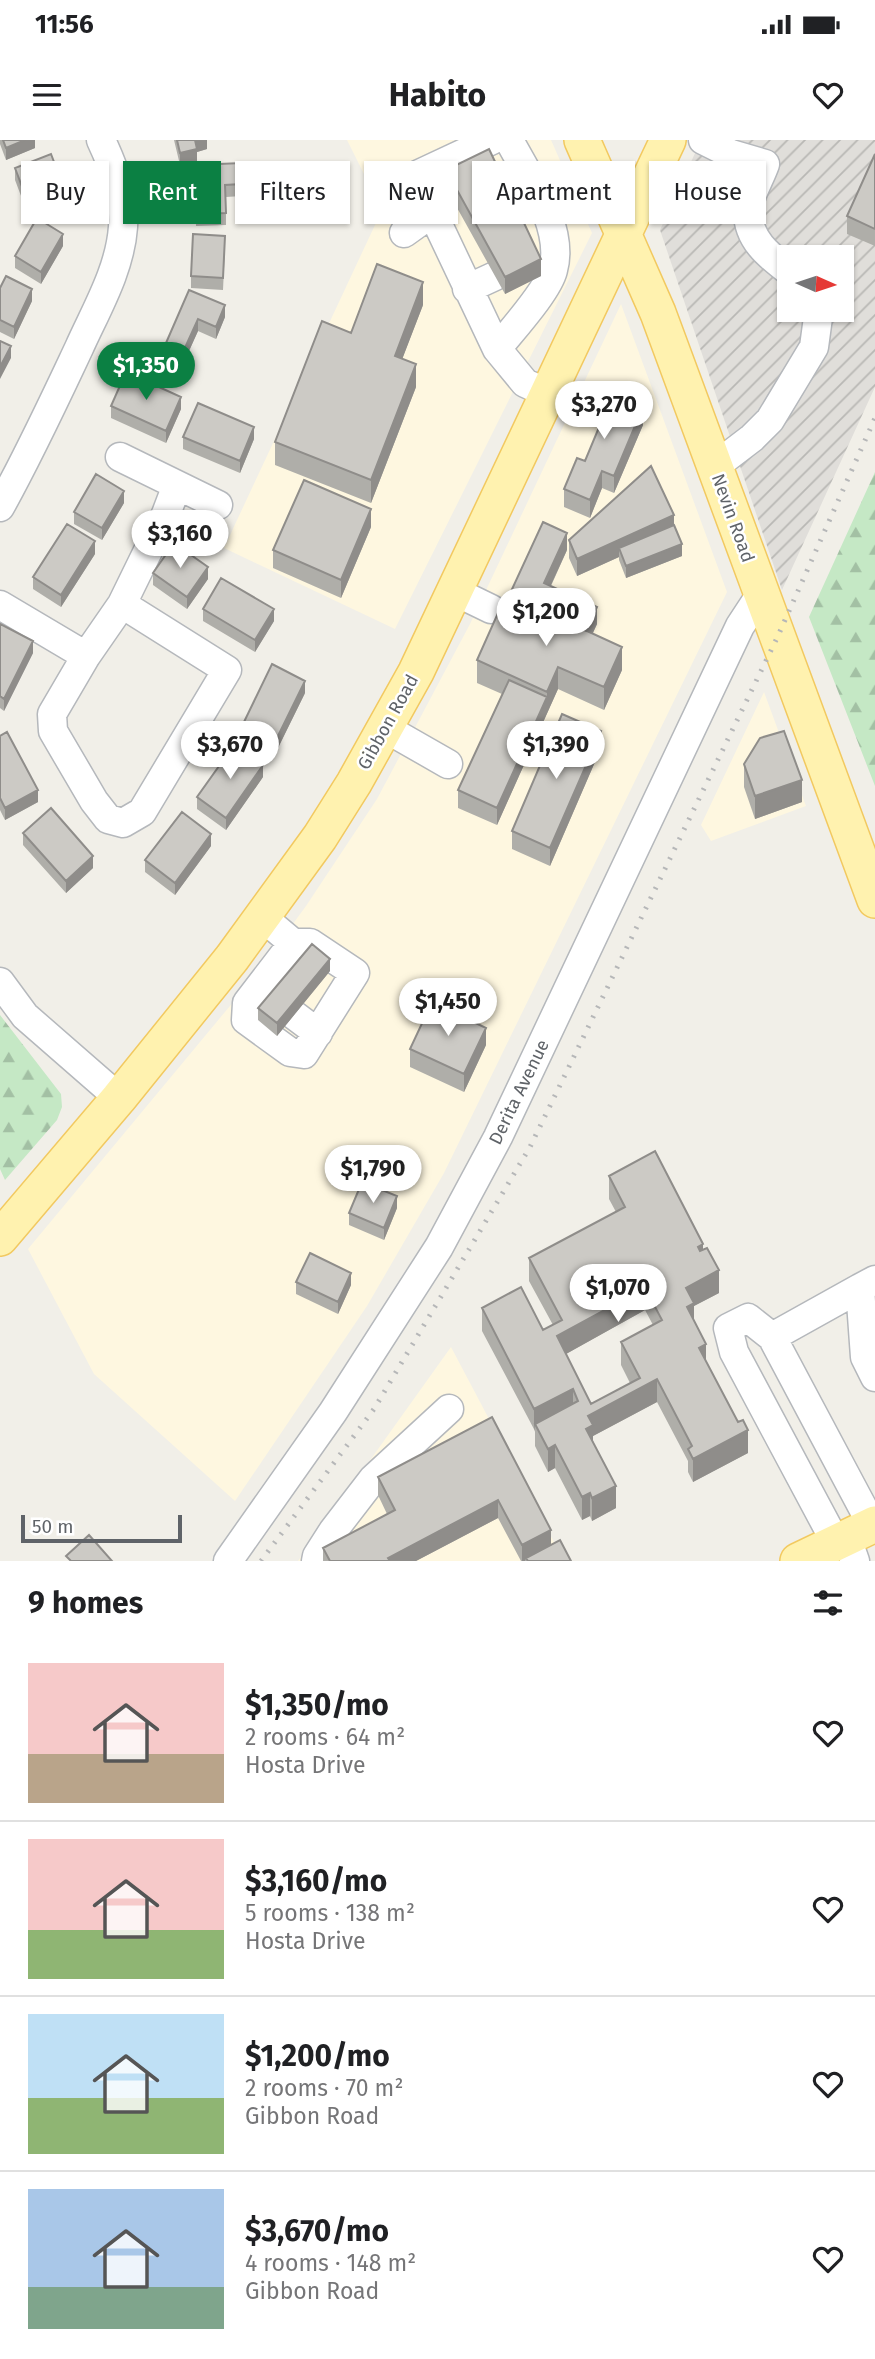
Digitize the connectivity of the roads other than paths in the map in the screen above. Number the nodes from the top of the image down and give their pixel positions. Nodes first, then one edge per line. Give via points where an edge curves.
1 (101, 140) edge
2 (492, 140) edge
3 (509, 140) edge
4 (582, 140) edge
5 (668, 140) edge
6 (703, 140) edge
7 (447, 161) edge
8 (417, 224) edge
9 (437, 224) edge
10 (404, 233) dead end
11 (623, 233) junction
12 (479, 247) edge
13 (453, 260) junction
14 (777, 262) edge
15 (495, 276) edge
16 (467, 289) junction
17 (817, 322) edge
18 (497, 349) junction
19 (547, 393) junction
20 (120, 457) dead end
21 (714, 467) junction
22 (177, 485) junction
23 (218, 505) dead end
24 (0, 507) edge
25 (454, 591) junction
26 (761, 594) junction
27 (122, 604) junction
28 (0, 605) edge
29 (491, 609) dead end
30 (86, 656) junction
31 (385, 729) junction
32 (448, 764) dead end
33 (875, 900) edge
34 (262, 917) junction
35 (307, 970) junction
36 (215, 980) junction
37 (0, 982) edge
38 (268, 1003) junction
39 (317, 1033) junction
40 (118, 1098) junction
41 (0, 1238) edge
42 (868, 1284) edge
43 (772, 1337) junction
44 (875, 1377) edge
45 (449, 1409) dead end
46 (857, 1538) edge
47 (228, 1561) edge
48 (316, 1561) edge
49 (798, 1561) edge

1 - 24 street via 121,191 119,254 54,402
2 - 7 street
3 - 18 street via 537,219 555,235 543,250 553,271
4 - 11 main road, Nevin Road
5 - 11 main road, Gibbon Road
6 - 14 street via 765,164 747,210 755,238
8 - 10 street
9 - 13 street
11 - 19 main road, Gibbon Road
11 - 21 main road, Nevin Road via 658,313
12 - 13 street
13 - 16 street
15 - 16 street
16 - 18 street
17 - 21 street via 814,347 770,420
18 - 19 street via 525,383
19 - 25 main road, Gibbon Road
20 - 22 street
21 - 26 main road, Nevin Road
22 - 23 street
22 - 27 street
25 - 29 street
25 - 31 main road, Gibbon Road
26 - 33 main road, Nevin Road
26 - 47 street, Derita Avenue via 740,626 503,1125 439,1247 333,1412
27 - 30 street
27 - 30 street via 227,670 142,812 123,824 108,819 94,801 53,731 52,714
28 - 30 street
31 - 32 street
31 - 34 main road, Gibbon Road via 320,837
34 - 35 street
34 - 36 main road, Gibbon Road
35 - 38 street
35 - 39 street
36 - 38 street
36 - 40 main road, Gibbon Road
37 - 40 street via 24,1016
38 - 39 street
38 - 39 street via 246,1020 290,1052 304,1054
40 - 41 main road, Gibbon Road
42 - 43 street
42 - 44 street via 865,1357
43 - 46 street
43 - 46 street via 748,1318 728,1328 734,1352
45 - 48 street via 373,1479 332,1531
46 - 49 main road

